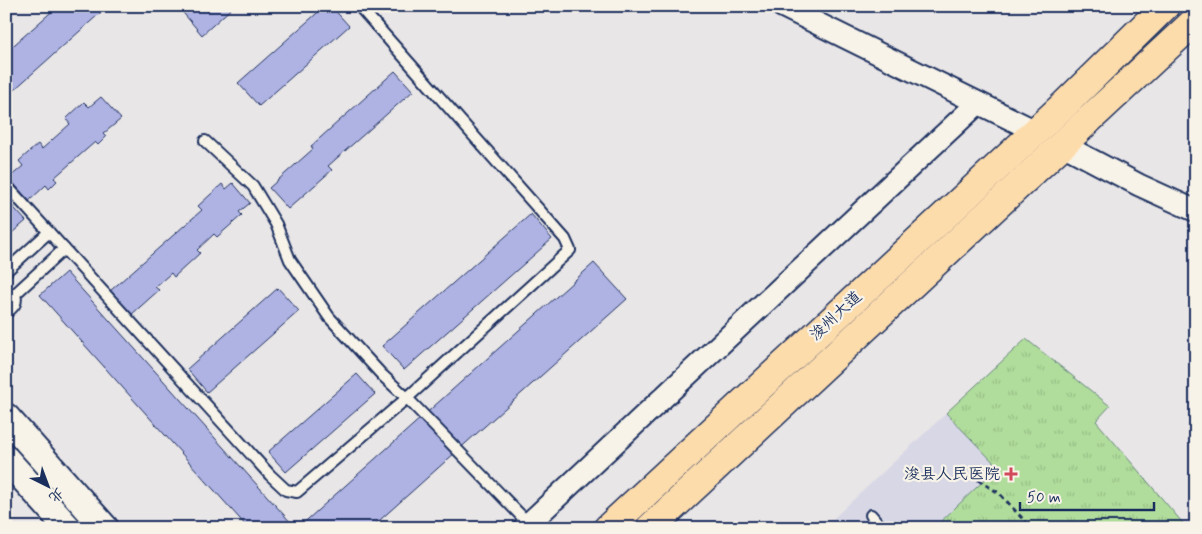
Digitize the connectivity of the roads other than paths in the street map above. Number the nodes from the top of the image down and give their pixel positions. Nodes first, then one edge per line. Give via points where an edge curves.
1 (359, 6) edge
2 (782, 6) edge
3 (1165, 6) edge
4 (1196, 20) edge
5 (978, 103) junction
6 (1035, 131) junction
7 (206, 141) dead end
8 (1063, 145) junction
9 (6, 185) edge
10 (1196, 211) edge
11 (49, 232) junction
12 (64, 249) junction
13 (6, 271) edge
14 (6, 313) edge
15 (406, 398) junction
16 (6, 417) edge
17 (6, 458) edge
18 (871, 515) dead end
19 (528, 526) edge
20 (68, 528) edge
21 (105, 528) edge
22 (608, 528) edge
23 (651, 528) edge
24 (882, 528) edge

1 - 15 lane via 565,239 570,250
2 - 5 street
3 - 6 main road, 浚州大道
4 - 8 main road, 浚州大道
5 - 6 street
5 - 19 street
6 - 22 main road, 浚州大道
7 - 15 lane via 252,186 276,224 290,260 329,317
8 - 10 street
8 - 23 main road, 浚州大道
9 - 11 lane
11 - 12 lane
11 - 13 lane
12 - 14 lane via 15,294 16,304
12 - 15 lane via 286,490 297,492
15 - 19 lane
16 - 21 street
17 - 20 street
18 - 24 lane

